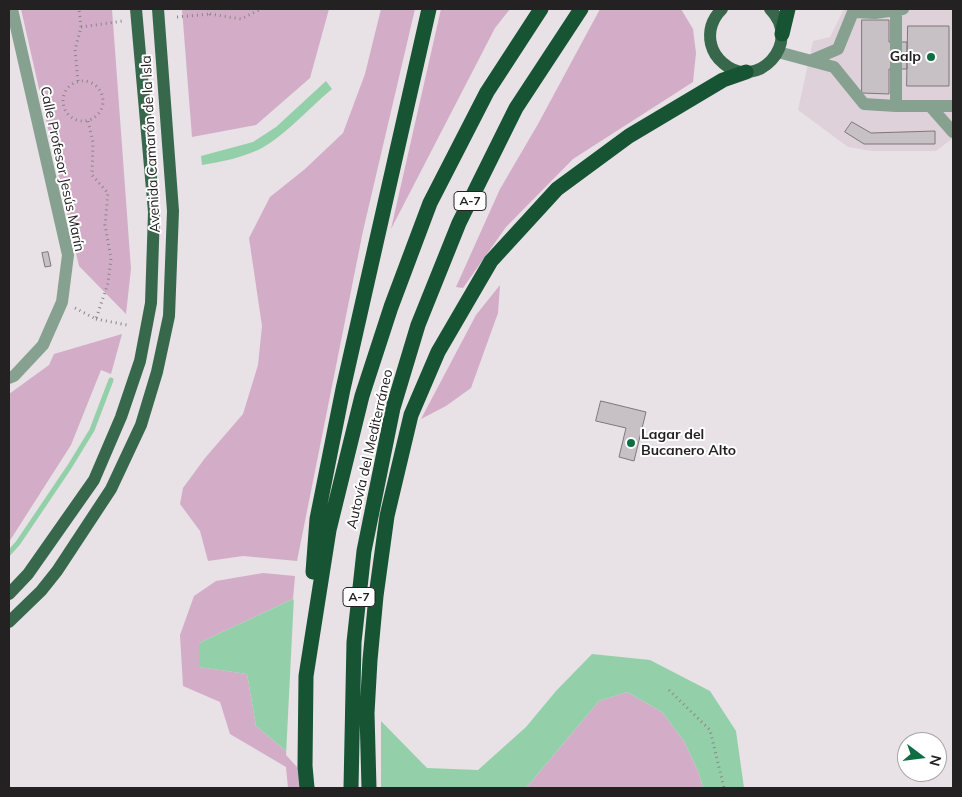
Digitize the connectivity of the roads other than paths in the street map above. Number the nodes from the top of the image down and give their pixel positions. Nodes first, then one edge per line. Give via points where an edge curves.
1 (12, 9) edge
2 (136, 9) edge
3 (158, 9) edge
4 (429, 9) edge
5 (541, 9) edge
6 (581, 9) edge
7 (770, 9) edge
8 (788, 9) edge
9 (900, 9) edge
10 (717, 10) edge
11 (782, 34) junction
12 (778, 52) junction
13 (812, 60) junction
14 (746, 72) junction
15 (896, 106) junction
16 (930, 106) junction
17 (953, 106) edge
18 (953, 132) edge
19 (9, 378) edge
20 (9, 594) edge
21 (9, 622) edge
22 (306, 676) junction
23 (307, 788) edge
24 (351, 788) edge
25 (369, 788) edge

1 - 19 street, Calle Profesor Jesús Marín via 68,255 62,302 43,345
2 - 20 main road, Avenida Camarón de la Isla via 154,212 151,302 140,361 94,480 28,574
3 - 21 main road, Avenida Camarón de la Isla via 173,211 169,316 157,372 141,425 111,488 58,571
4 - 22 highway via 317,519
5 - 22 highway, Autovía del Mediterráneo / A-7 via 487,92 430,203 391,307 362,396 329,530
6 - 24 highway, Autovía del Mediterráneo / A-7 via 516,108 459,222 418,325 393,408 364,551 354,642
7 - 11 main road via 776,14
8 - 11 highway
9 - 13 street via 853,12 838,49
9 - 15 street
10 - 14 main road via 711,26 712,48 726,66
11 - 12 main road
12 - 13 street
12 - 14 main road via 764,67
13 - 15 street via 834,67 864,104
14 - 25 highway via 723,80 629,136 557,189 491,261 438,352 411,415 387,516 376,596 367,713
15 - 16 street
16 - 17 street
16 - 18 street
22 - 23 highway, Autovía del Mediterráneo / A-7

